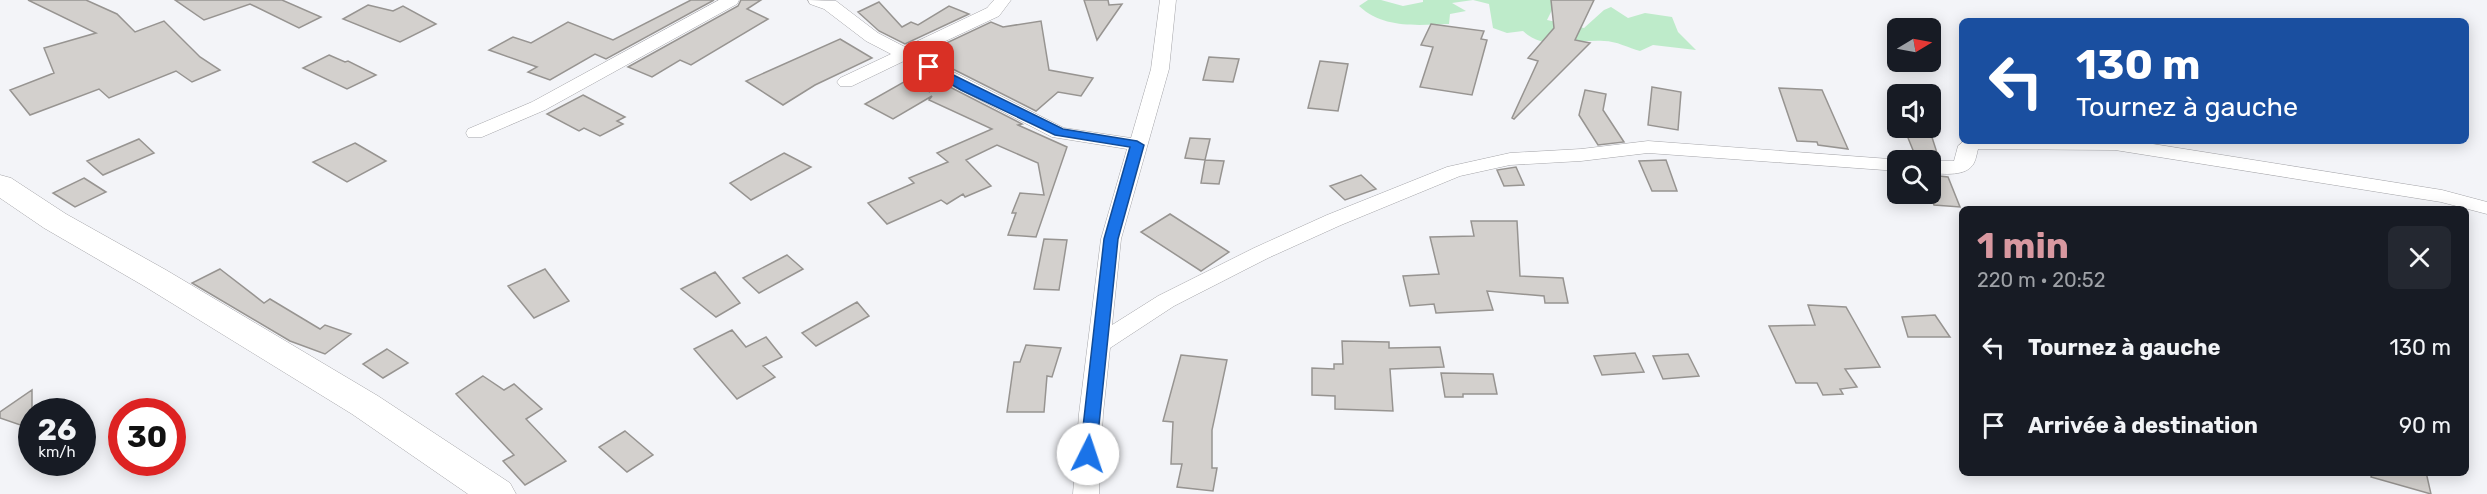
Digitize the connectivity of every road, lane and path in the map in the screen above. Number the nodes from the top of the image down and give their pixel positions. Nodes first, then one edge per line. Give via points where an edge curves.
1 (731, 0) edge
2 (816, 0) edge
3 (1003, 0) edge
4 (1168, 0) edge
5 (905, 53) junction
6 (846, 82) dead end
7 (475, 133) dead end
8 (1973, 144) edge
9 (2115, 144) edge
10 (1137, 145) junction
11 (1887, 164) edge
12 (1941, 168) edge
13 (0, 184) edge
14 (2487, 208) edge
15 (1099, 344) junction
16 (497, 494) edge
17 (1086, 494) edge

1 - 7 street via 565,92
2 - 5 street via 830,5 872,37
3 - 5 street via 993,12
4 - 10 street via 1160,69
5 - 6 street
5 - 10 street via 1059,133
8 - 12 street via 1968,146 1965,162 1960,166
9 - 14 street via 2442,196
10 - 15 street via 1111,239
11 - 15 street via 1648,147 1510,159 1454,171 1344,215 1261,254 1166,301
13 - 16 main road via 55,221 365,405
15 - 17 street

